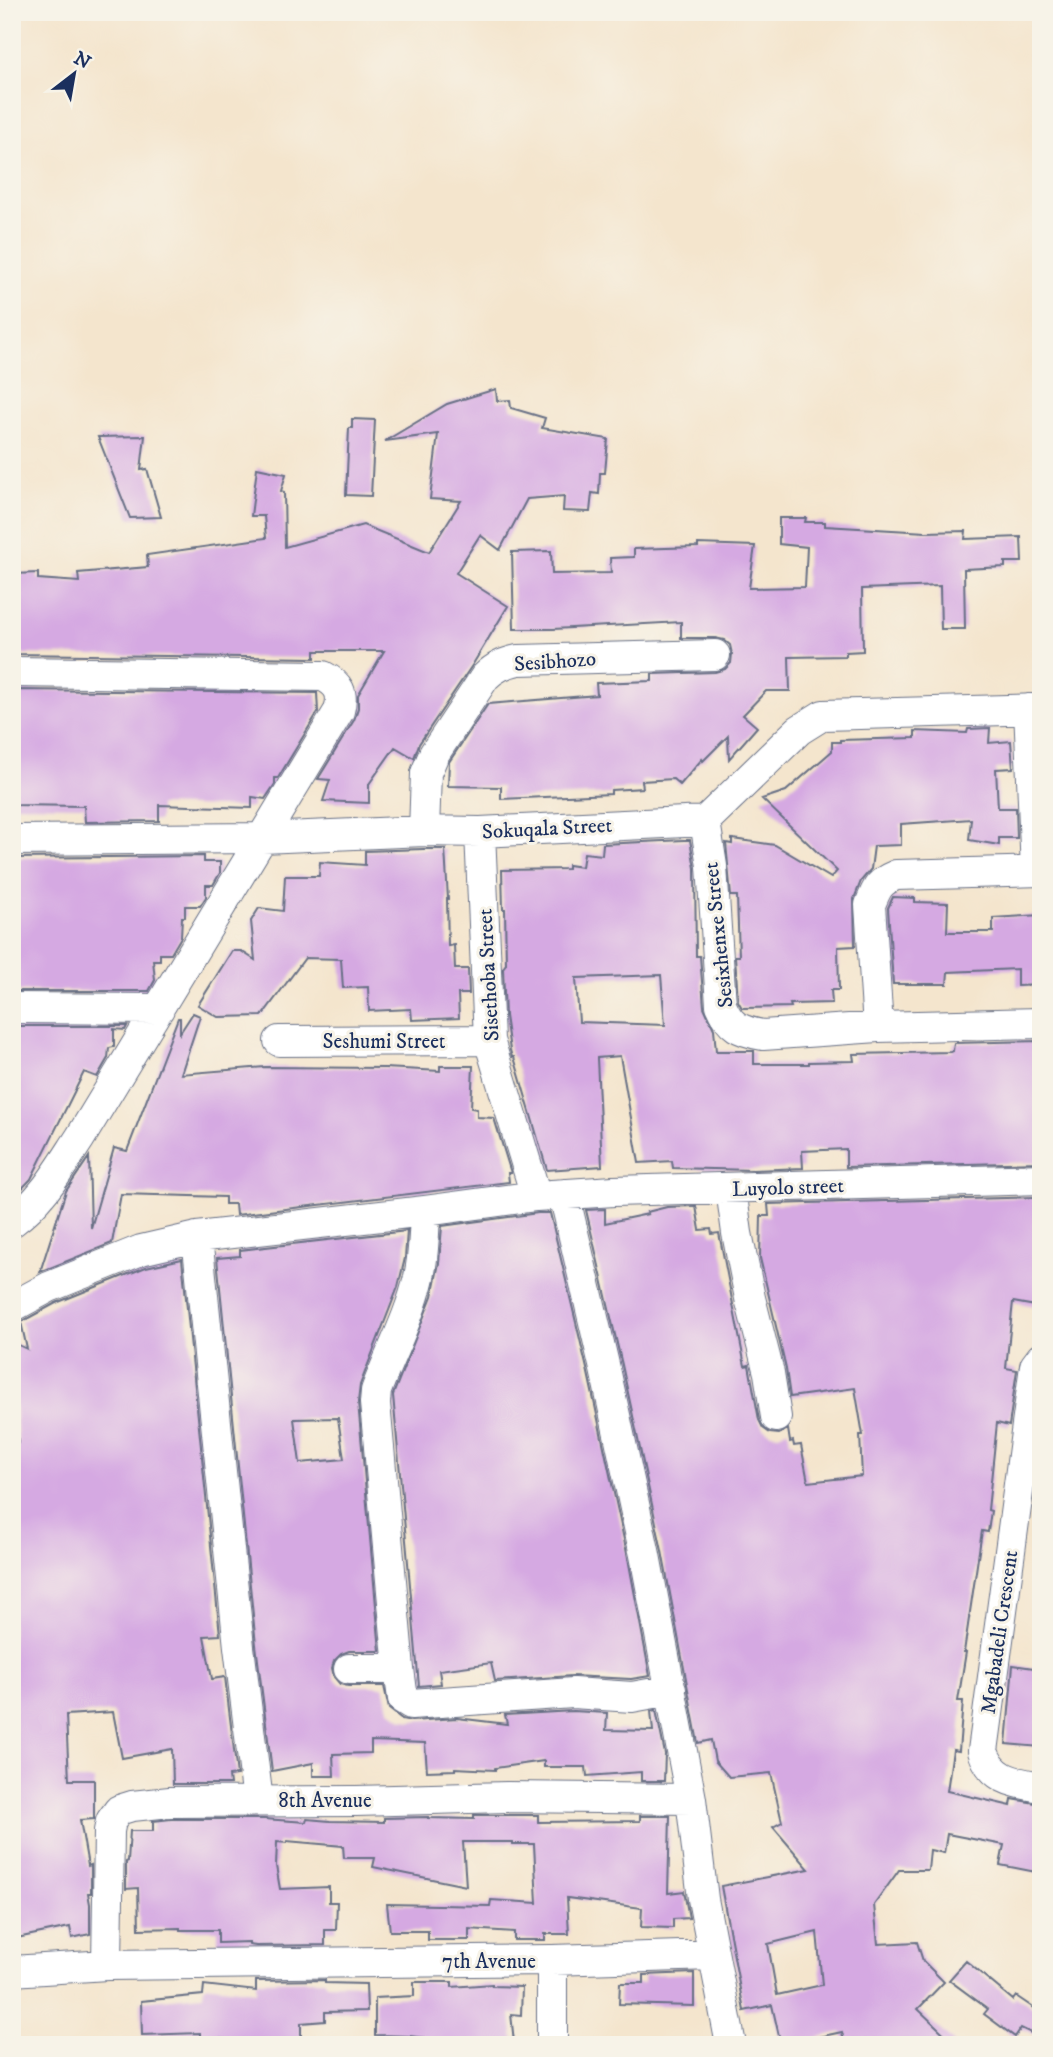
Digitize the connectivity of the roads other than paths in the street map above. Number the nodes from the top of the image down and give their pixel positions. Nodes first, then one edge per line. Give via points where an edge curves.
1 (715, 655) dead end
2 (12, 672) edge
3 (1035, 709) edge
4 (705, 821) junction
5 (424, 831) junction
6 (480, 832) junction
7 (262, 838) junction
8 (12, 840) edge
9 (1038, 871) edge
10 (12, 1008) edge
11 (159, 1009) junction
12 (1041, 1023) edge
13 (878, 1027) junction
14 (279, 1041) dead end
15 (489, 1041) junction
16 (1041, 1179) edge
17 (731, 1189) junction
18 (550, 1195) junction
19 (425, 1211) junction
20 (12, 1222) edge
21 (197, 1237) junction
22 (12, 1307) edge
23 (1041, 1358) edge
24 (776, 1417) dead end
25 (349, 1669) dead end
26 (399, 1669) junction
27 (671, 1690) junction
28 (1041, 1787) edge
29 (691, 1800) junction
30 (258, 1801) junction
31 (713, 1955) junction
32 (552, 1961) junction
33 (107, 1965) junction
34 (12, 1971) edge
35 (552, 2045) edge
36 (731, 2045) edge

1 - 5 street, Sesibhozo via 519,660 494,669 434,754 426,773
2 - 7 street via 323,676 334,681 340,690 339,711
3 - 4 street via 823,715 799,730
3 - 9 street
4 - 6 street, Sokuqala Street
4 - 13 street, Sesixhenxe Street via 721,1005 726,1018 748,1033 763,1035
5 - 6 street, Sokuqala Street
5 - 7 street, Sokuqala Street
6 - 15 street, Sisethoba Street
7 - 8 street, Sokuqala Street
7 - 11 street
9 - 13 street via 896,875 876,888 870,905
10 - 11 street
11 - 20 street via 51,1184
12 - 13 street, Sesixhenxe Street
14 - 15 street, Seshumi Street
15 - 18 street, Sisethoba Street
16 - 17 street, Luyolo street
17 - 18 street, Luyolo street
17 - 24 street
18 - 19 street, Luyolo street
18 - 27 street, Sisethoba Street via 639,1529
19 - 21 street, Luyolo street
19 - 26 street via 419,1278 375,1403
21 - 22 street, Luyolo street via 141,1250
21 - 30 street
23 - 28 street, Mgabadeli Crescent via 1035,1366 983,1751 987,1765 1002,1777
25 - 26 street
26 - 27 street via 403,1699 411,1704 573,1693 632,1697
27 - 29 street, Sisethoba Street
29 - 30 street, 8th Avenue
29 - 31 street
30 - 33 street, 8th Avenue via 170,1802 132,1806 114,1814 109,1831
31 - 32 street, 7th Avenue
31 - 36 street
32 - 33 street, 7th Avenue
32 - 35 street
33 - 34 street, 7th Avenue

